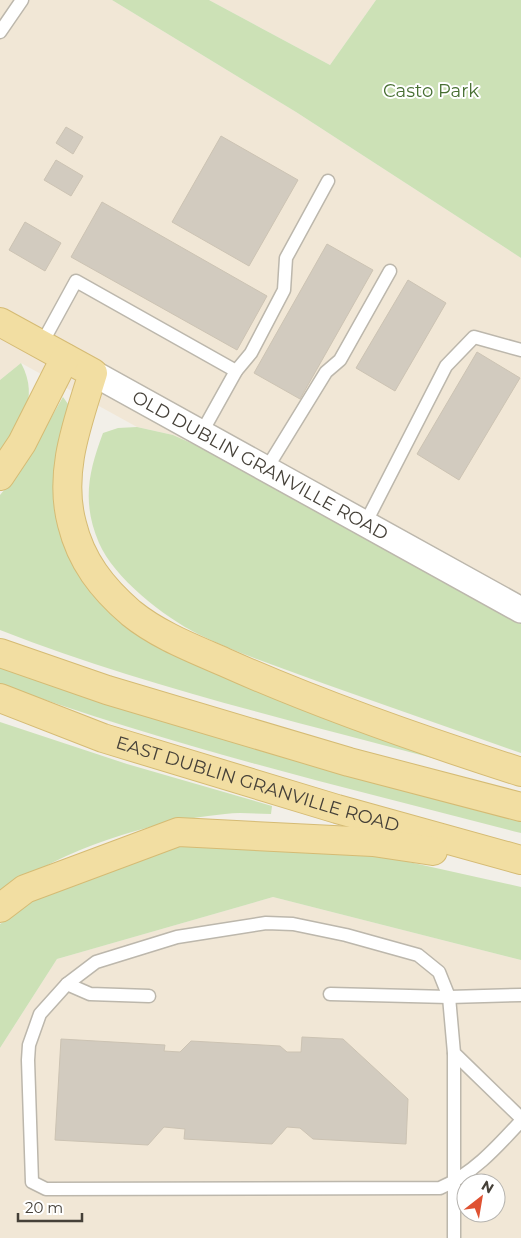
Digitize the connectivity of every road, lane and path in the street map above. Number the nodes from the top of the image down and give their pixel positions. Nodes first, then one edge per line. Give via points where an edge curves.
1 (22, 0) edge
2 (0, 32) edge
3 (328, 181) dead end
4 (390, 271) dead end
5 (0, 322) edge
6 (41, 345) junction
7 (521, 350) edge
8 (65, 358) junction
9 (236, 370) junction
10 (93, 373) junction
11 (202, 432) junction
12 (267, 468) junction
13 (0, 476) edge
14 (366, 522) junction
15 (520, 608) edge
16 (0, 652) edge
17 (0, 698) edge
18 (521, 772) edge
19 (521, 807) edge
20 (521, 860) edge
21 (521, 866) edge
22 (0, 908) edge
23 (67, 984) junction
24 (330, 994) dead end
25 (521, 995) edge
26 (149, 996) dead end
27 (449, 997) junction
28 (454, 1052) junction
29 (521, 1119) edge
30 (455, 1181) junction
31 (454, 1238) edge

1 - 2 lane
3 - 9 lane via 286,258 284,290 252,352
4 - 12 lane via 340,360 326,372
5 - 6 main road, OLD DUBLIN GRANVILLE ROAD
6 - 8 main road, OLD DUBLIN GRANVILLE ROAD
6 - 9 lane via 76,281
7 - 14 lane via 474,337 446,366
8 - 10 main road, OLD DUBLIN GRANVILLE ROAD
8 - 13 main road via 22,443
9 - 11 lane
10 - 11 street, OLD DUBLIN GRANVILLE ROAD
10 - 18 main road via 72,443 67,468 67,494 71,522 88,567 116,599 149,626 259,678
11 - 12 street, OLD DUBLIN GRANVILLE ROAD
12 - 14 street, OLD DUBLIN GRANVILLE ROAD
14 - 15 street, OLD DUBLIN GRANVILLE ROAD
16 - 19 main road via 107,690 349,762
17 - 20 main road, EAST DUBLIN GRANVILLE ROAD via 103,738 337,809
21 - 22 main road via 373,842 178,832 25,889
23 - 26 lane via 90,994
23 - 27 lane via 96,962 168,940 266,923 293,924 346,935 418,955 439,972
23 - 30 lane via 40,1014 30,1045 32,1182 46,1189 440,1188
24 - 27 lane
25 - 27 lane
27 - 28 lane
28 - 29 lane
28 - 30 lane
29 - 30 lane via 490,1155
30 - 31 lane

